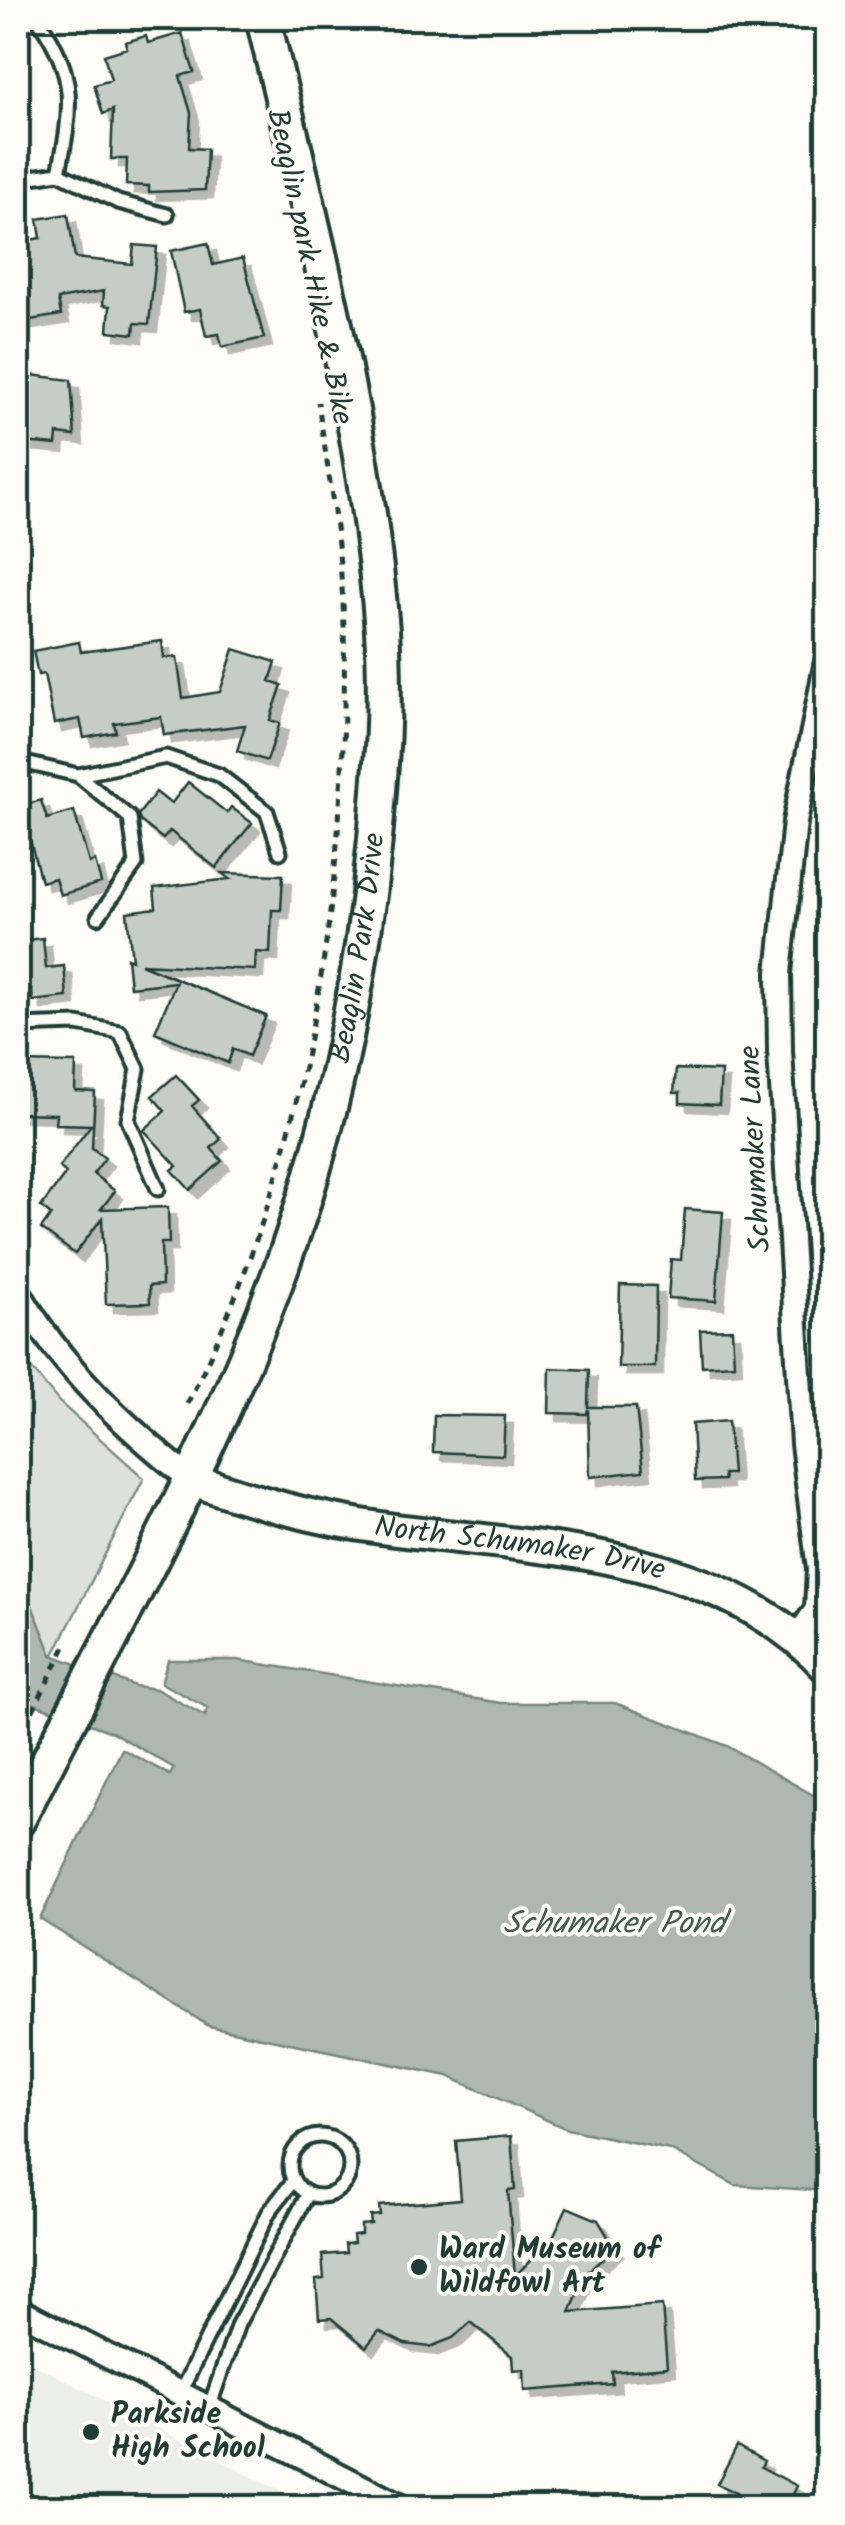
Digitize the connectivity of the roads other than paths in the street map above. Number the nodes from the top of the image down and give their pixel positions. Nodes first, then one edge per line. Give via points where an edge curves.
1 (262, 18) edge
2 (40, 22) dead end
3 (59, 173) junction
4 (18, 178) edge
5 (167, 216) dead end
6 (828, 656) edge
7 (18, 766) edge
8 (78, 775) junction
9 (280, 852) dead end
10 (98, 918) dead end
11 (18, 1026) edge
12 (158, 1188) dead end
13 (18, 1290) edge
14 (190, 1478) junction
15 (798, 1636) junction
16 (828, 1668) edge
17 (18, 1820) edge
18 (293, 2180) junction
19 (308, 2194) junction
20 (18, 2310) edge
21 (180, 2393) junction
22 (208, 2408) junction
23 (403, 2508) edge

1 - 14 main road, Beaglin Park Drive via 345,373 372,532 383,715 370,897 322,1139 276,1282
2 - 3 lane via 61,52 72,105
3 - 4 lane
3 - 5 lane via 118,202
6 - 15 street, Schumaker Lane via 795,822 779,974 803,1444 820,1570 816,1608
7 - 8 lane
8 - 9 lane via 166,757 218,774 267,812
8 - 10 lane via 130,818 136,864
11 - 12 lane via 77,1024 120,1032 138,1069 128,1120
13 - 14 street via 73,1372
14 - 15 street, North Schumaker Drive via 272,1508 379,1528 554,1547 636,1566 742,1604
14 - 17 main road, Beaglin Park Drive
15 - 16 street, North Schumaker Drive
18 - 19 lane
18 - 19 lane via 293,2152 308,2138 327,2137 344,2147 350,2166 344,2184 328,2196
18 - 21 lane via 268,2212
19 - 22 lane via 238,2324
20 - 21 street
21 - 22 street
22 - 23 street

